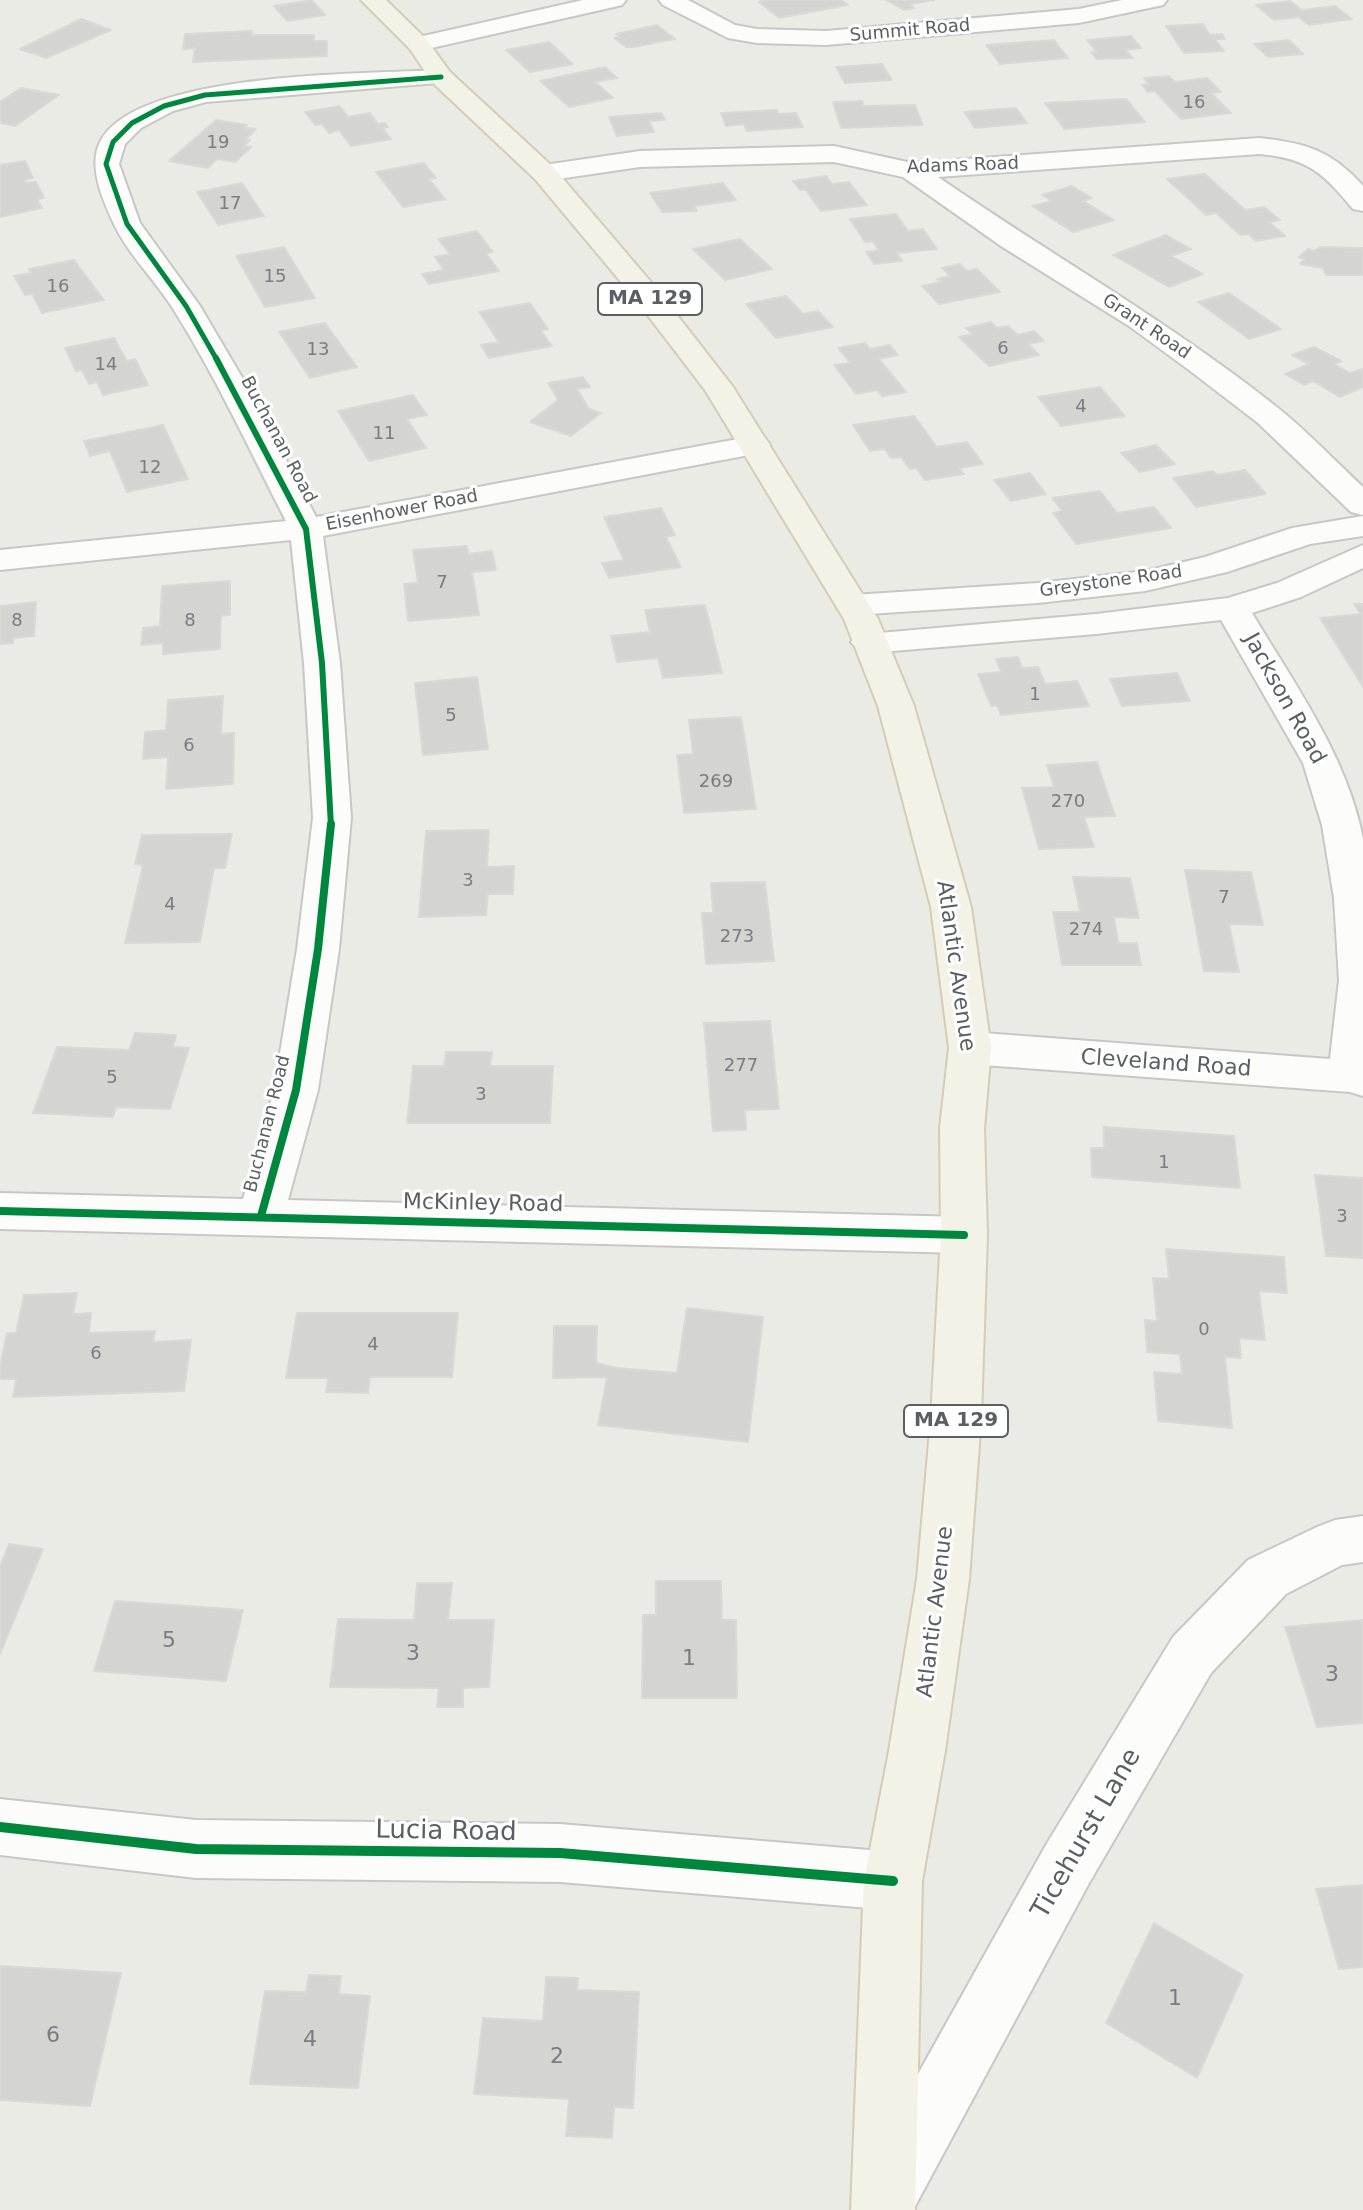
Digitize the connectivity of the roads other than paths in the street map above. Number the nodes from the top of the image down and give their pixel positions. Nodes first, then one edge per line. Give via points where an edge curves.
1 (373, 0) edge
2 (614, 0) edge
3 (671, 0) edge
4 (1155, 0) edge
5 (418, 44) junction
6 (441, 77) junction
7 (912, 171) junction
8 (544, 173) junction
9 (1363, 203) edge
10 (754, 445) junction
11 (1363, 505) edge
12 (1363, 526) edge
13 (306, 529) junction
14 (1363, 555) edge
15 (0, 560) edge
16 (1232, 608) junction
17 (861, 624) junction
18 (970, 1048) junction
19 (1357, 1078) edge
20 (0, 1211) edge
21 (261, 1216) junction
22 (964, 1235) junction
23 (1363, 1539) edge
24 (0, 1827) edge
25 (893, 1881) junction
26 (883, 2205) edge

1 - 5 main road, Atlantic Avenue / MA 129
2 - 5 street
3 - 4 street, Summit Road via 728,31 826,38 1079,16
5 - 6 main road, Atlantic Avenue / MA 129
6 - 8 main road, Atlantic Avenue / MA 129
6 - 13 street, Buchanan Road via 205,95 164,106 132,123 113,142 106,164 127,224 186,306
7 - 8 street, Adams Road via 834,154 640,159
7 - 9 street, Adams Road via 1259,146 1295,148 1327,161
7 - 11 street, Grant Road via 1200,364 1269,416
8 - 10 main road, Atlantic Avenue / MA 129 via 718,387
10 - 13 street, Eisenhower Road
10 - 17 main road, Atlantic Avenue / MA 129
12 - 17 street, Greystone Road via 1304,535 1244,557 1145,581 1038,593
13 - 15 street, Eisenhower Road
13 - 21 street, Buchanan Road via 332,818 296,1090
14 - 16 street, Greystone Road via 1289,590
16 - 17 street, Greystone Road via 1096,624
16 - 19 street, Jackson Road via 1322,763 1341,825 1354,898 1360,980
17 - 18 main road, Atlantic Avenue / MA 129 via 896,706 930,822 951,907
18 - 19 street, Cleveland Road
18 - 22 main road, Atlantic Avenue / MA 129 via 962,1128
20 - 21 street, McKinley Road
21 - 22 street, McKinley Road
22 - 25 main road, Atlantic Avenue / MA 129 via 943,1579
23 - 26 street, Ticehurst Lane via 1335,1543 1267,1577 1192,1655 1067,1865
24 - 25 street, Lucia Road via 196,1849 560,1853
25 - 26 main road, Atlantic Avenue / MA 129

